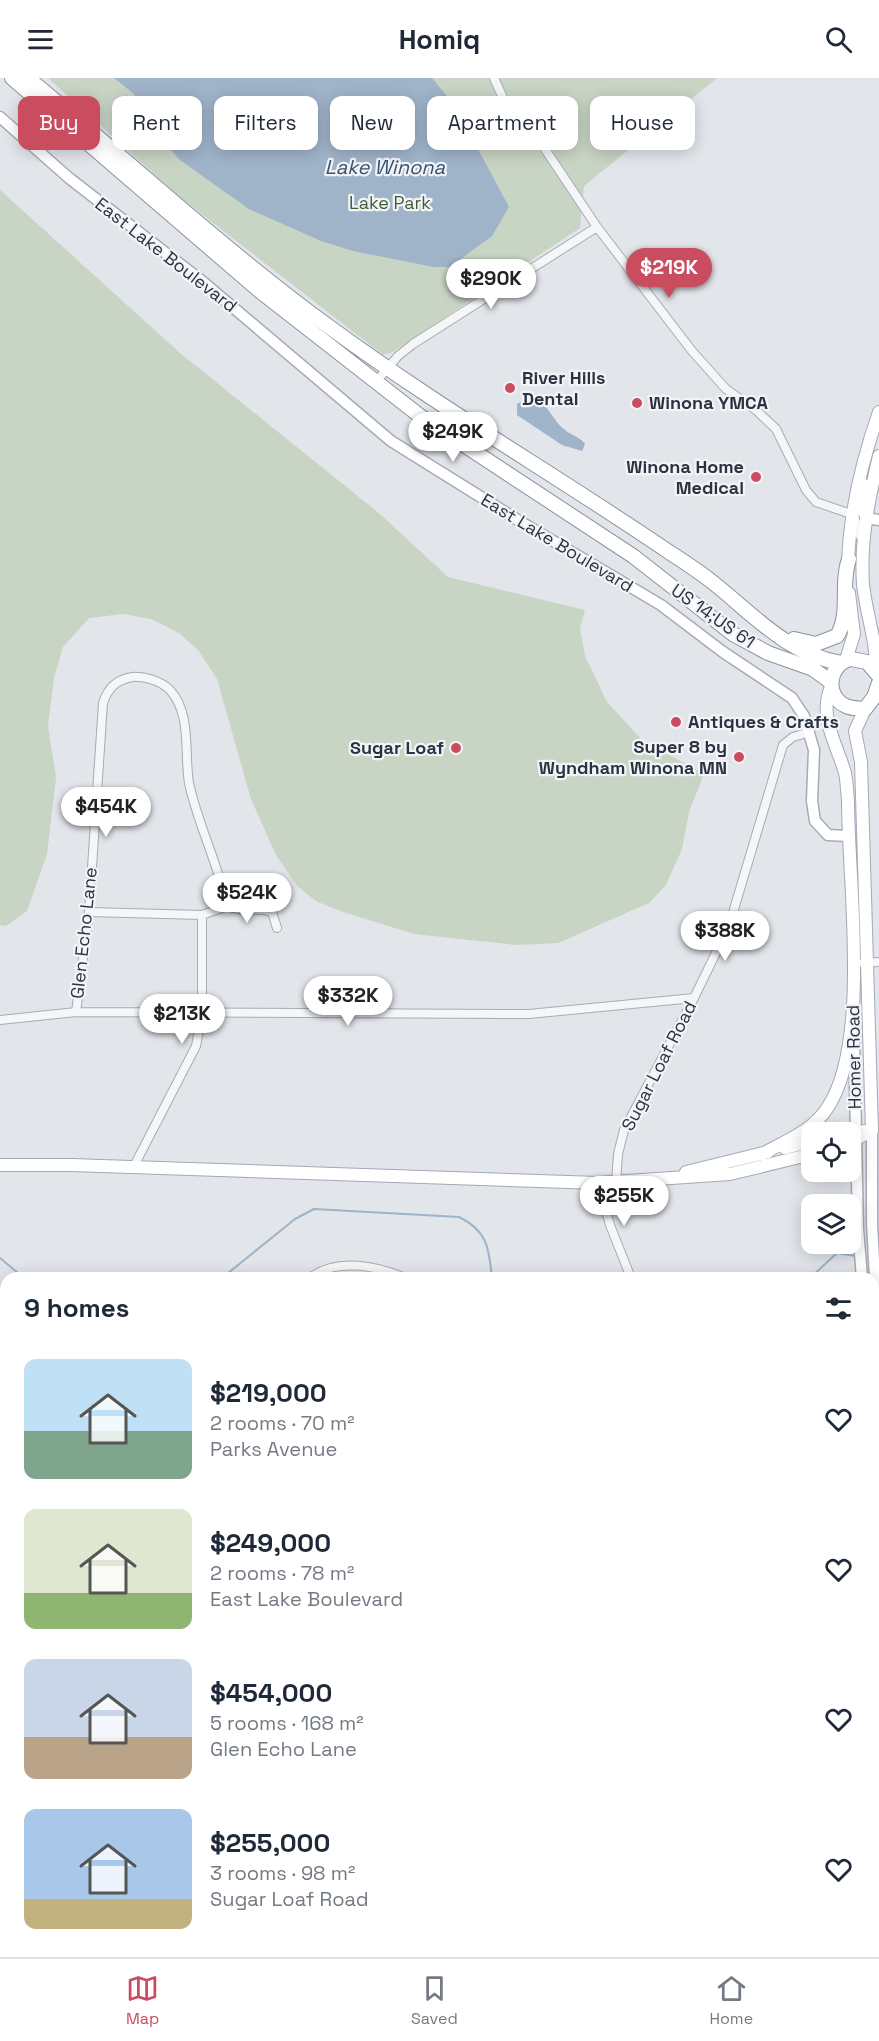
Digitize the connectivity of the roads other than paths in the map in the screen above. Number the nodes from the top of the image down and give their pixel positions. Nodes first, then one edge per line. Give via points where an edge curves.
1 (12, 78) edge
2 (28, 78) edge
3 (494, 78) edge
4 (0, 117) edge
5 (597, 227) junction
6 (387, 369) junction
7 (375, 383) junction
8 (879, 412) edge
9 (879, 456) edge
10 (860, 516) junction
11 (879, 520) edge
12 (849, 559) junction
13 (757, 621) junction
14 (844, 661) junction
15 (878, 676) edge
16 (831, 685) junction
17 (871, 708) edge
18 (810, 732) junction
19 (848, 836) junction
20 (227, 906) junction
21 (89, 912) junction
22 (202, 915) junction
23 (278, 928) dead end
24 (873, 963) edge
25 (852, 964) junction
26 (694, 998) junction
27 (76, 1012) junction
28 (202, 1014) junction
29 (0, 1020) edge
30 (853, 1020) junction
31 (851, 1122) edge
32 (872, 1131) junction
33 (861, 1134) edge
34 (801, 1144) edge
35 (762, 1154) junction
36 (801, 1157) edge
37 (0, 1165) edge
38 (133, 1167) junction
39 (650, 1181) junction
40 (616, 1182) junction
41 (854, 1182) edge
42 (598, 1183) junction
43 (326, 1272) edge
44 (392, 1272) edge
45 (629, 1272) edge
46 (862, 1272) edge
47 (875, 1272) edge

1 - 7 highway, US 14;US 61 via 261,292
2 - 6 highway, US 14;US 61 via 238,257
3 - 5 street via 503,99 527,122
4 - 18 street, East Lake Boulevard via 391,441 676,615 792,698
5 - 6 street via 413,344
5 - 10 street via 713,375 776,429 798,477 816,502
6 - 7 street
6 - 13 highway, US 14;US 61 via 671,553 710,580
7 - 16 highway, US 14;US 61 via 464,447 633,556 732,634 768,653 813,669
8 - 10 main road via 868,448
9 - 10 main road
10 - 11 street
10 - 12 main road
10 - 15 main road via 866,604 877,648
12 - 13 highway via 844,580 844,619 833,638 810,643
12 - 14 main road via 854,634
13 - 14 highway, US 14;US 61 via 794,646
14 - 15 highway, US 14;US 61 via 863,661
14 - 16 highway via 834,672
15 - 17 highway
16 - 17 highway, US 14;US 61 via 844,706
16 - 19 main road, Homer Road via 827,696 828,724 846,775
17 - 24 main road, Homer Road via 855,731 861,762
18 - 19 street, East Lake Boulevard via 815,821 828,835
18 - 26 street, Sugar Loaf Road via 793,737 783,746 729,926
19 - 25 main road, Homer Road
20 - 21 street, Glen Echo Lane via 221,876 189,782 184,724 178,703 170,690 155,680 133,677 110,688 103,703
20 - 22 street
20 - 23 street via 242,912 272,912
21 - 22 street
21 - 27 street, Glen Echo Lane
22 - 28 street
24 - 25 street
24 - 32 main road, Homer Road
25 - 30 main road, Homer Road
26 - 28 street via 529,1014
26 - 40 street, Sugar Loaf Road via 624,1131
27 - 28 street
27 - 29 street
28 - 38 street via 196,1046
30 - 31 street, Homer Road
30 - 35 main road via 840,1086 827,1109 806,1131
32 - 33 main road
32 - 47 street, Homer Road
34 - 35 main road
35 - 39 main road
36 - 39 main road via 730,1174
37 - 38 main road
38 - 42 main road
39 - 40 main road
40 - 42 main road
41 - 46 street, Homer Road
42 - 45 street
43 - 44 street via 359,1265

